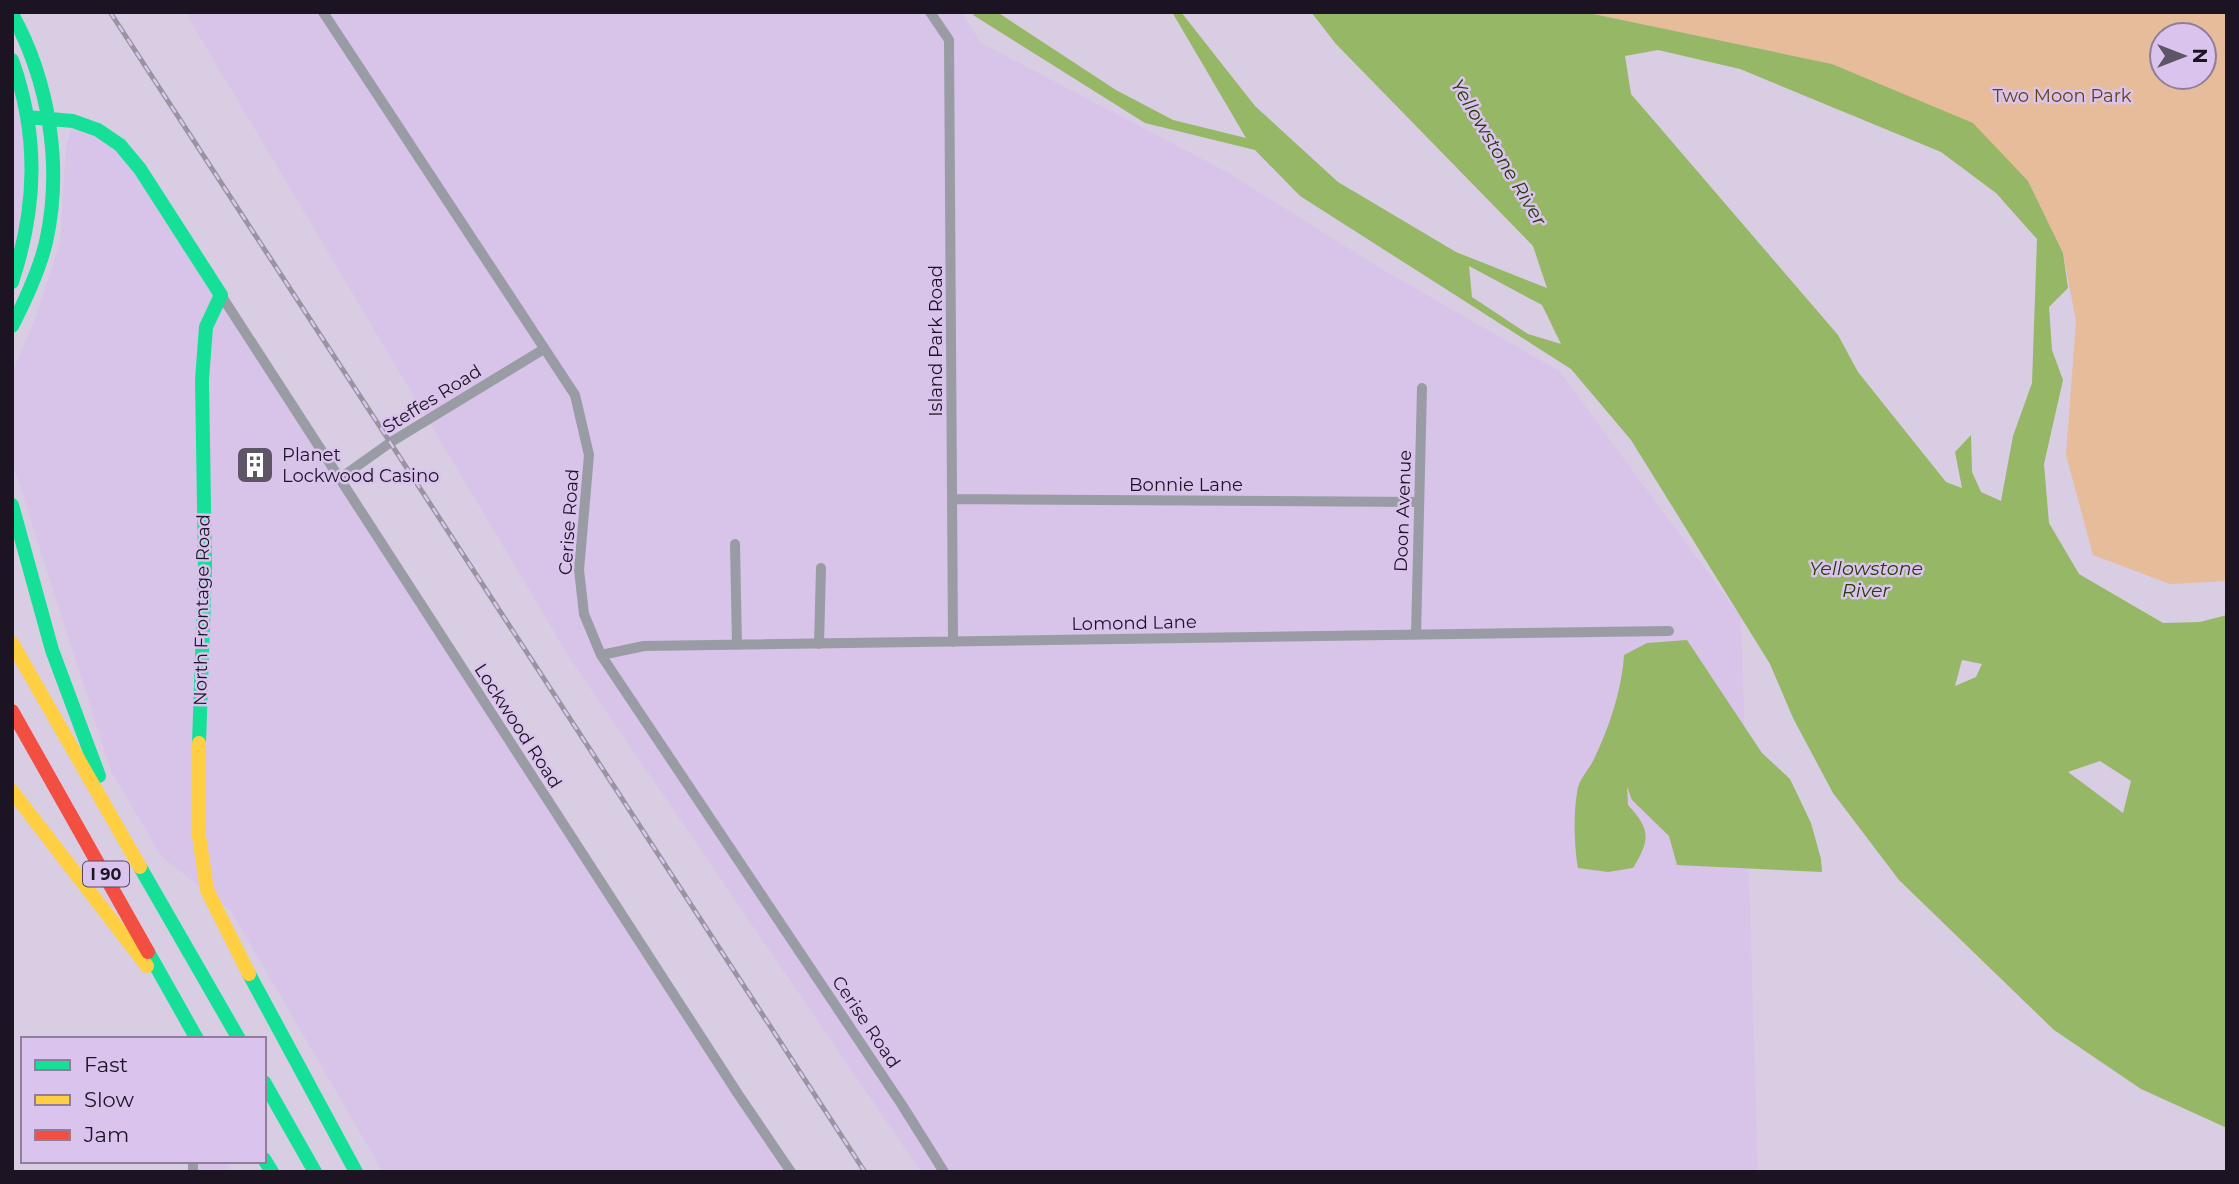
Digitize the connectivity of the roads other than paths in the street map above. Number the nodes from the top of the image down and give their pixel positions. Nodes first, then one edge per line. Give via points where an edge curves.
1 (323, 12) edge
2 (930, 12) edge
3 (12, 14) edge
4 (12, 60) edge
5 (27, 117) junction
6 (47, 118) junction
7 (12, 282) edge
8 (221, 295) junction
9 (12, 326) edge
10 (544, 349) junction
11 (1422, 388) dead end
12 (340, 479) junction
13 (953, 499) junction
14 (1419, 502) junction
15 (12, 505) edge
16 (735, 544) dead end
17 (821, 568) dead end
18 (1669, 631) dead end
19 (1416, 635) junction
20 (953, 642) junction
21 (12, 643) edge
22 (819, 644) junction
23 (737, 645) junction
24 (601, 655) junction
25 (12, 711) edge
26 (12, 792) edge
27 (172, 919) junction
28 (194, 1037) edge
29 (194, 1037) edge
30 (238, 1037) edge
31 (266, 1086) edge
32 (315, 1172) edge
33 (356, 1172) edge
34 (791, 1172) edge
35 (944, 1172) edge

1 - 10 street, Cerise Road
2 - 13 street, Island Park Road via 949,40
3 - 6 main road via 37,68
4 - 5 main road
5 - 6 main road
5 - 7 main road via 33,156 32,204
6 - 8 main road via 98,130 120,145
6 - 9 main road via 53,155 47,242
8 - 12 street, Lockwood Road
8 - 33 main road, North Frontage Road via 205,327 202,380 205,568 198,760 199,836 207,890
10 - 12 street, Steffes Road via 391,442
10 - 24 street, Cerise Road via 575,395 589,455 579,570 584,614
11 - 14 street, Doon Avenue
12 - 34 street, Lockwood Road
13 - 14 street, Bonnie Lane
13 - 20 street, Island Park Road
14 - 19 street, Doon Avenue
15 - 27 main road via 52,650 99,776
16 - 23 street
17 - 22 street
18 - 19 street, Lomond Lane
19 - 20 street, Lomond Lane
20 - 22 street, Lomond Lane
21 - 27 main road, I 90
22 - 23 street, Lomond Lane
23 - 24 street, Lomond Lane via 644,646
24 - 35 street, Cerise Road
25 - 28 main road, I 90
26 - 29 main road via 141,957
27 - 30 main road, I 90
31 - 32 main road

